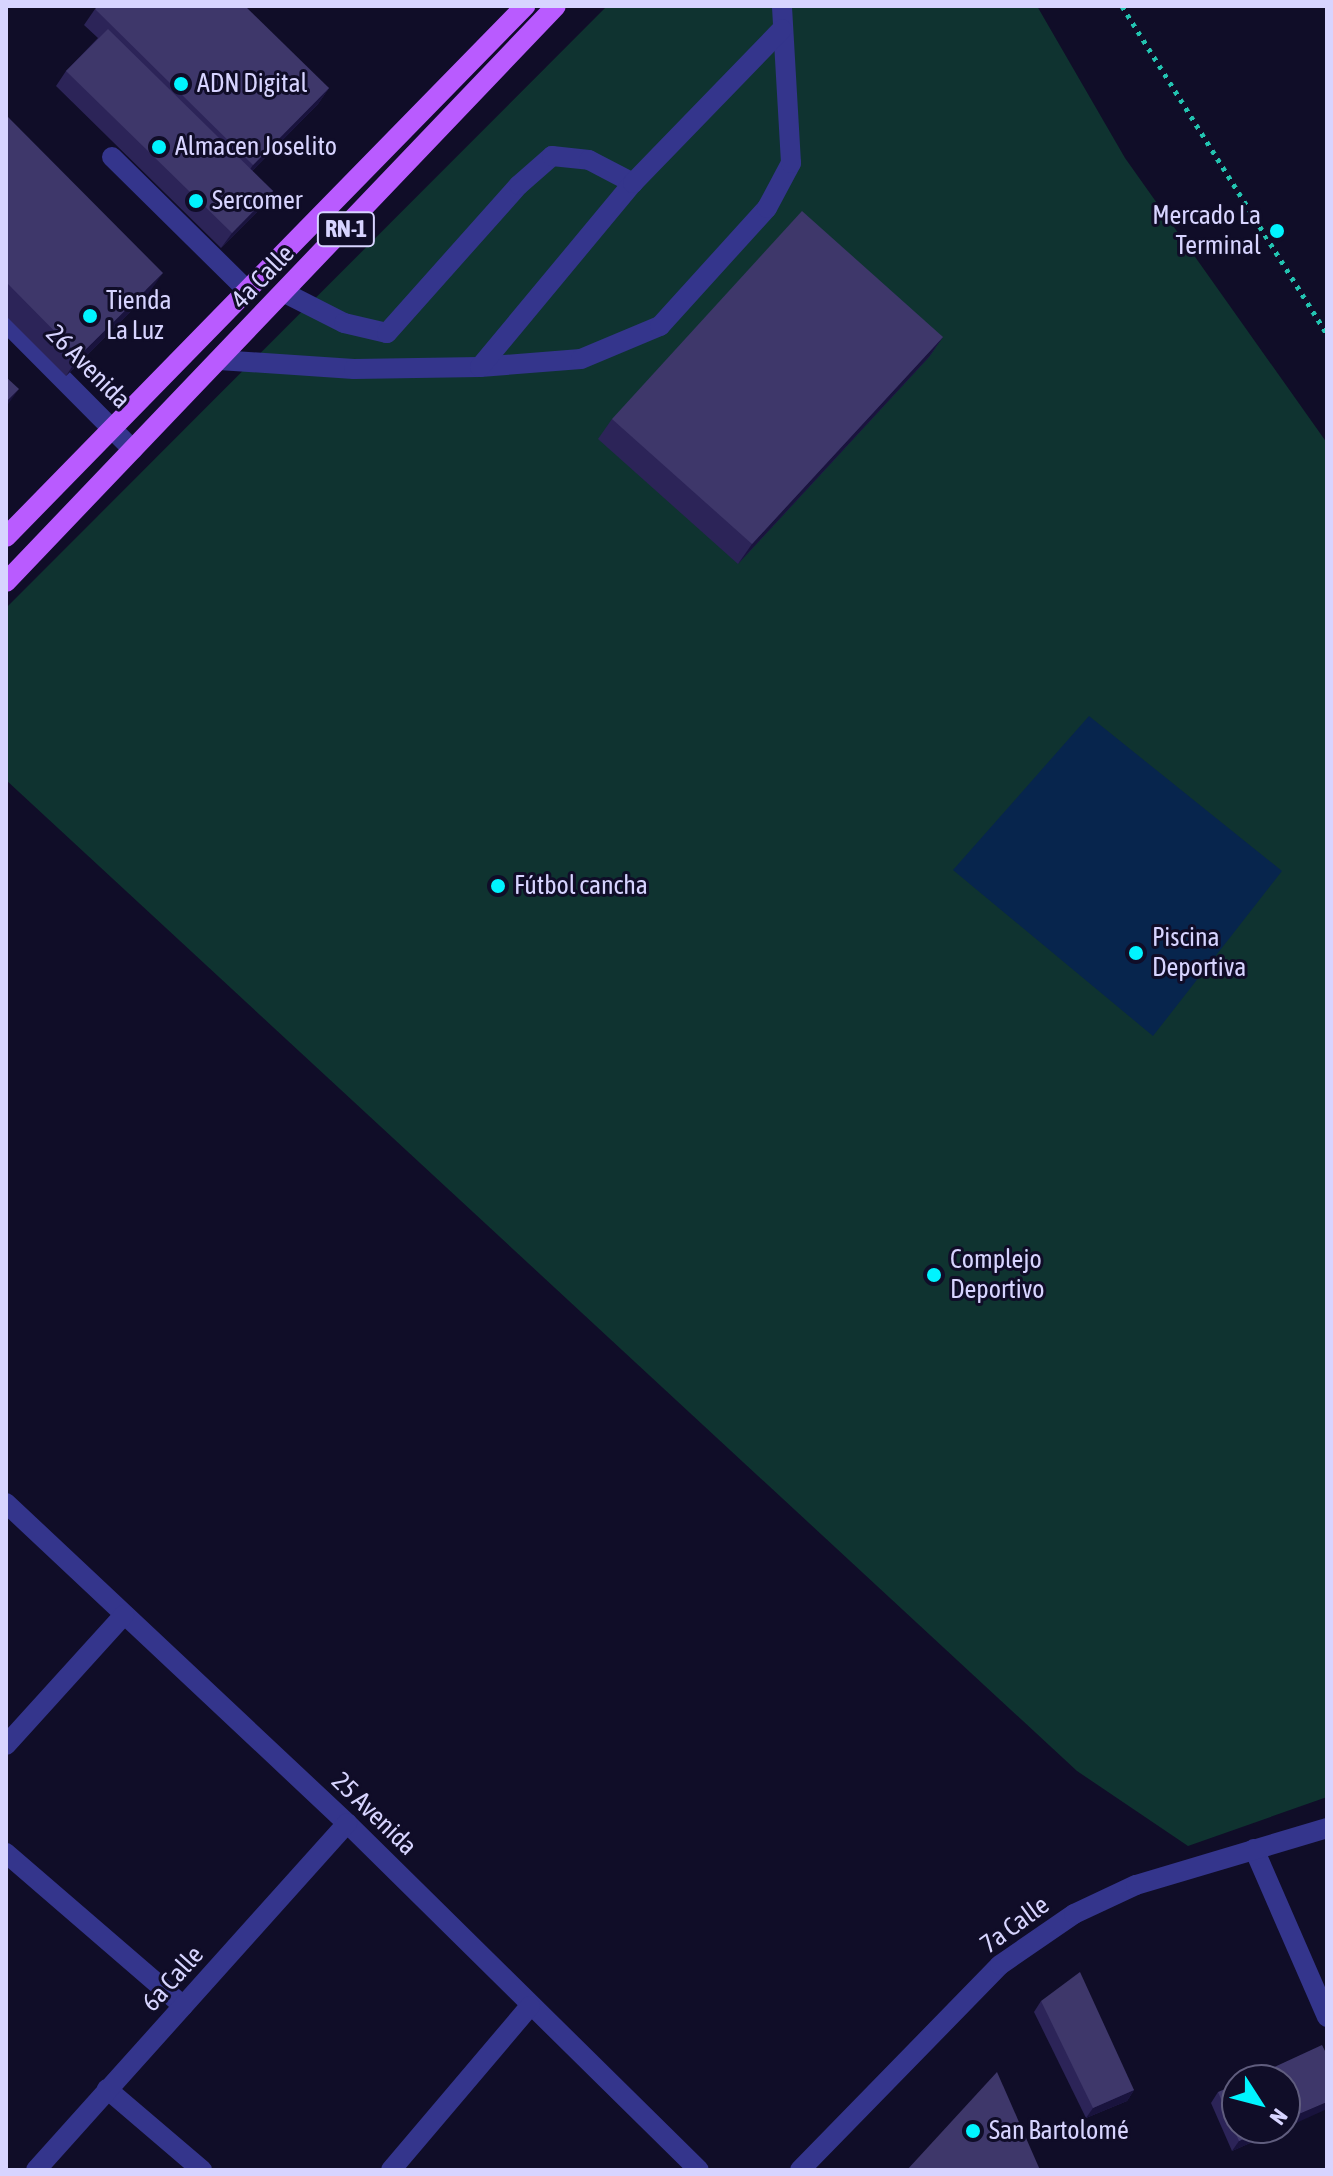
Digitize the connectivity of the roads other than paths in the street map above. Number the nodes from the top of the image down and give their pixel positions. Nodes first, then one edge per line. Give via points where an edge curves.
1 (525, 6) edge
2 (556, 6) edge
3 (782, 6) edge
4 (782, 29) junction
5 (112, 157) dead end
6 (633, 183) junction
7 (248, 291) junction
8 (285, 293) junction
9 (6, 322) edge
10 (387, 333) junction
11 (219, 360) junction
12 (480, 367) junction
13 (376, 369) junction
14 (113, 429) junction
15 (133, 450) junction
16 (6, 537) edge
17 (6, 582) edge
18 (6, 1503) edge
19 (124, 1615) junction
20 (6, 1745) edge
21 (347, 1823) junction
22 (1327, 1828) edge
23 (1254, 1849) junction
24 (6, 1853) edge
25 (183, 2006) junction
26 (530, 2006) junction
27 (1327, 2017) edge
28 (107, 2089) junction
29 (36, 2170) edge
30 (202, 2170) edge
31 (391, 2170) edge
32 (699, 2170) edge
33 (800, 2170) edge

1 - 7 main road, 4a Calle / RN-1
2 - 8 main road, 4a Calle / RN-1
3 - 4 street
4 - 6 street
4 - 12 street via 789,64 791,163 767,208 660,326 581,359
5 - 7 street
6 - 10 street via 589,160 552,156 519,185
6 - 12 street
7 - 14 main road, 4a Calle / RN-1
8 - 10 street via 344,323
8 - 11 main road, 4a Calle / RN-1
9 - 14 street, 26 Avenida
10 - 13 street
11 - 13 street
11 - 15 main road, 4a Calle / RN-1
12 - 13 street
14 - 15 street, 26 Avenida
14 - 16 main road, 4a Calle / RN-1
15 - 17 main road, 4a Calle / RN-1
18 - 19 street, 25 Avenida
19 - 20 street
19 - 21 street, 25 Avenida
21 - 25 street, 6a Calle
21 - 26 street, 25 Avenida
22 - 23 street, 7a Calle
23 - 27 street
23 - 33 street, 7a Calle via 1136,1885 1074,1914 1000,1965
24 - 25 street
25 - 28 street, 6a Calle
26 - 31 street
26 - 32 street, 25 Avenida
28 - 29 street, 6a Calle
28 - 30 street

